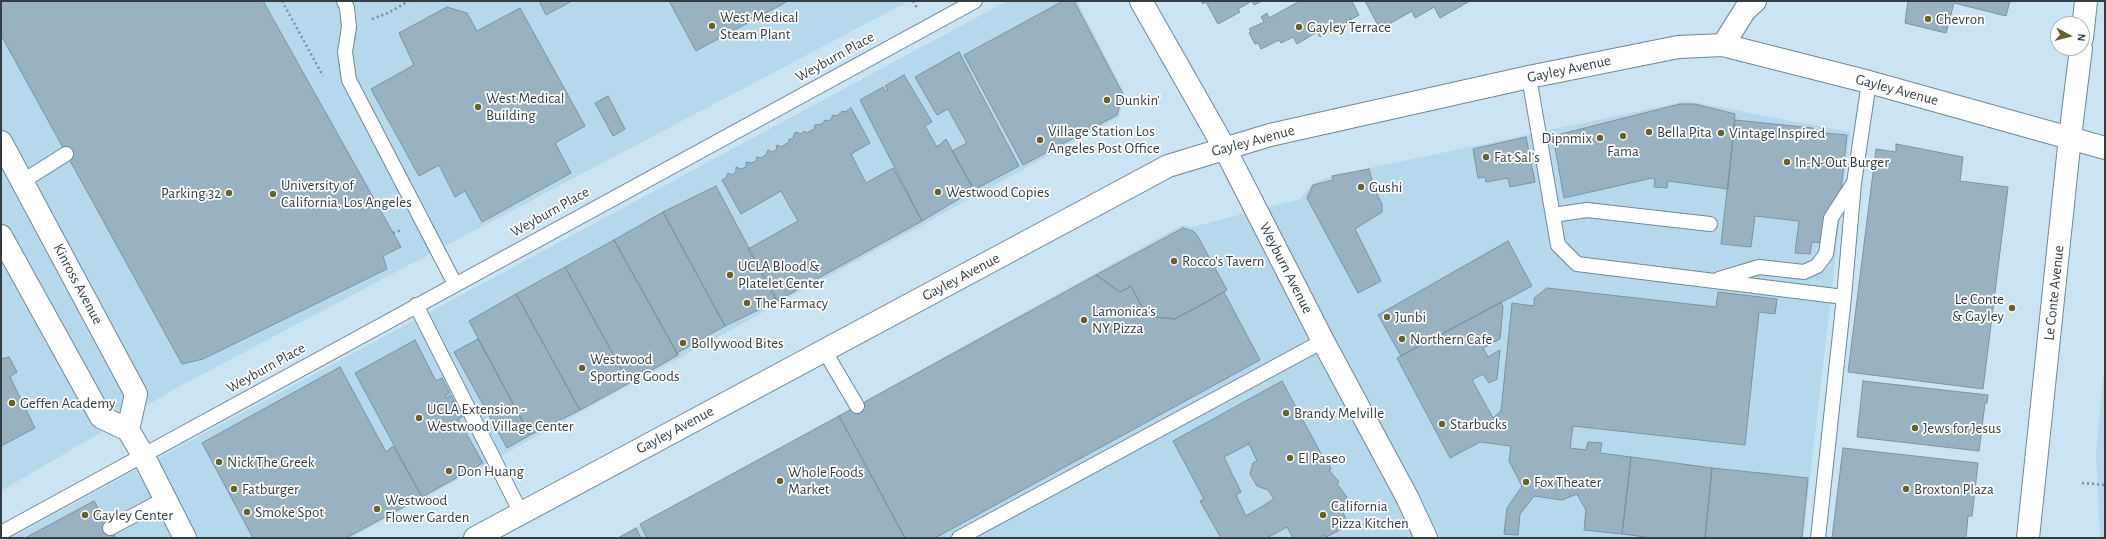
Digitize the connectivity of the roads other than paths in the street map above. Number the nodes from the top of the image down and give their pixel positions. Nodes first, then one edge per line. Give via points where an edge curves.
1 (344, 1) edge
2 (974, 1) edge
3 (1141, 1) edge
4 (1755, 1) edge
5 (2086, 1) edge
6 (2084, 16) edge
7 (1723, 46) junction
8 (2080, 56) edge
9 (1529, 77) junction
10 (1869, 82) junction
11 (2070, 137) junction
12 (1, 142) edge
13 (1224, 147) junction
14 (2105, 148) edge
15 (66, 154) dead end
16 (23, 181) junction
17 (1854, 183) junction
18 (1553, 215) junction
19 (1710, 224) dead end
20 (1, 236) edge
21 (1713, 281) junction
22 (455, 284) junction
23 (1844, 297) junction
24 (416, 305) junction
25 (1323, 341) junction
26 (824, 350) junction
27 (857, 406) dead end
28 (128, 430) junction
29 (143, 455) junction
30 (165, 500) junction
31 (521, 513) junction
32 (110, 528) dead end
33 (1, 533) edge
34 (185, 538) edge
35 (475, 538) edge
36 (959, 538) edge
37 (1426, 538) edge
38 (1818, 538) edge
39 (2028, 538) edge

1 - 22 lane via 349,27 345,52 349,80
2 - 22 lane, Weyburn Place
3 - 13 street, Weyburn Avenue
4 - 7 street via 1745,10
5 - 6 street
7 - 9 street, Gayley Avenue via 1678,47
7 - 10 street, Gayley Avenue
8 - 11 street, Le Conte Avenue
9 - 13 street, Gayley Avenue via 1270,134
9 - 18 lane
10 - 11 street, Gayley Avenue
10 - 17 lane
11 - 14 street, Gayley Avenue
11 - 39 street, Le Conte Avenue
12 - 16 street, Kinross Avenue
13 - 25 street, Weyburn Avenue
13 - 26 street, Gayley Avenue via 1168,166
15 - 16 lane
16 - 28 street, Kinross Avenue via 136,394
17 - 21 lane via 1831,218 1826,254 1817,266 1804,272 1759,267
17 - 23 lane
18 - 19 lane via 1587,210
18 - 21 lane via 1558,245 1577,264
20 - 28 street via 101,416
21 - 23 lane
22 - 24 lane, Weyburn Place
23 - 38 lane
24 - 29 lane, Weyburn Place
24 - 31 lane
25 - 36 lane
25 - 37 street, Weyburn Avenue
26 - 27 lane
26 - 31 street, Gayley Avenue
28 - 29 street
29 - 30 street
29 - 33 lane, Weyburn Place
30 - 32 lane
30 - 34 street
31 - 35 street, Gayley Avenue

